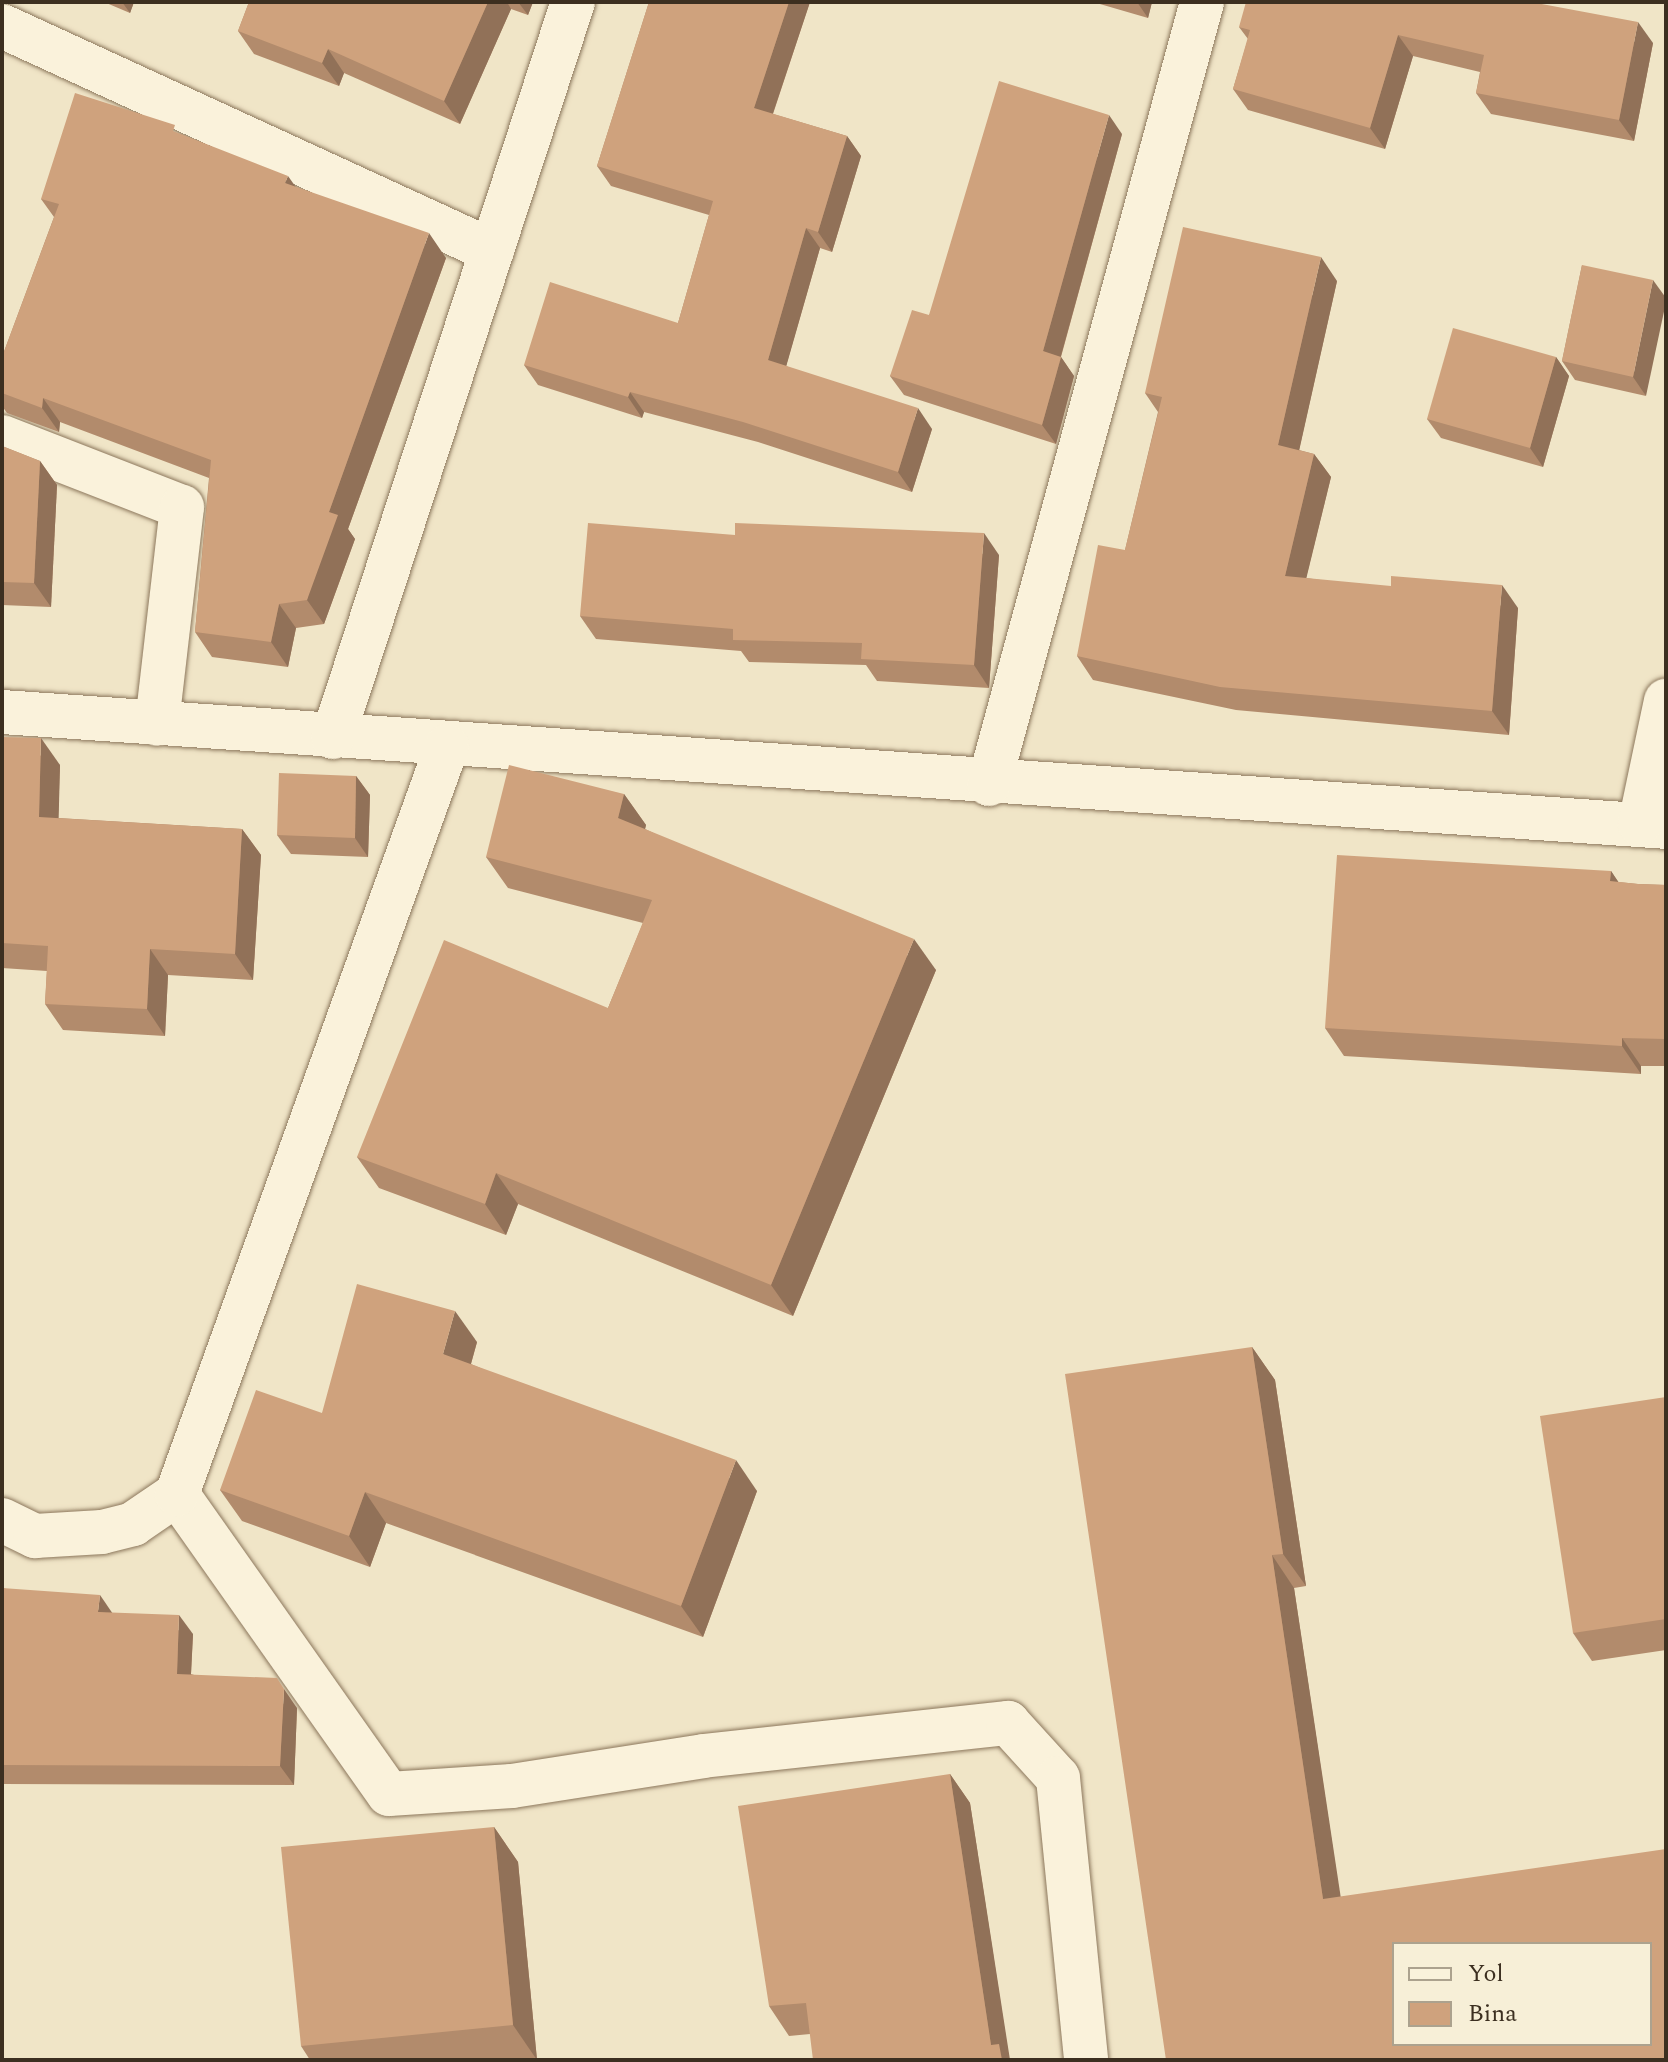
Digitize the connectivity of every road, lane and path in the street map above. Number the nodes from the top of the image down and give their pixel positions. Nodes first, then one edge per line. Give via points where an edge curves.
1 (573, 2) edge
2 (1202, 2) edge
3 (2, 26) edge
4 (492, 251) junction
5 (2, 437) edge
6 (1666, 701) edge
7 (2, 712) edge
8 (157, 724) junction
9 (333, 737) junction
10 (447, 746) junction
11 (989, 784) junction
12 (1653, 826) edge
13 (177, 1494) junction
14 (2, 1520) edge
15 (1086, 2060) edge

1 - 4 street
2 - 11 street
3 - 4 street
4 - 9 street
5 - 8 street via 182,507
6 - 12 street
7 - 8 street
8 - 9 street
9 - 10 street
10 - 11 street
10 - 13 street
11 - 12 street
13 - 14 street via 133,1524 102,1532 35,1536
13 - 15 street via 389,1794 512,1786 703,1756 1008,1723 1058,1778

